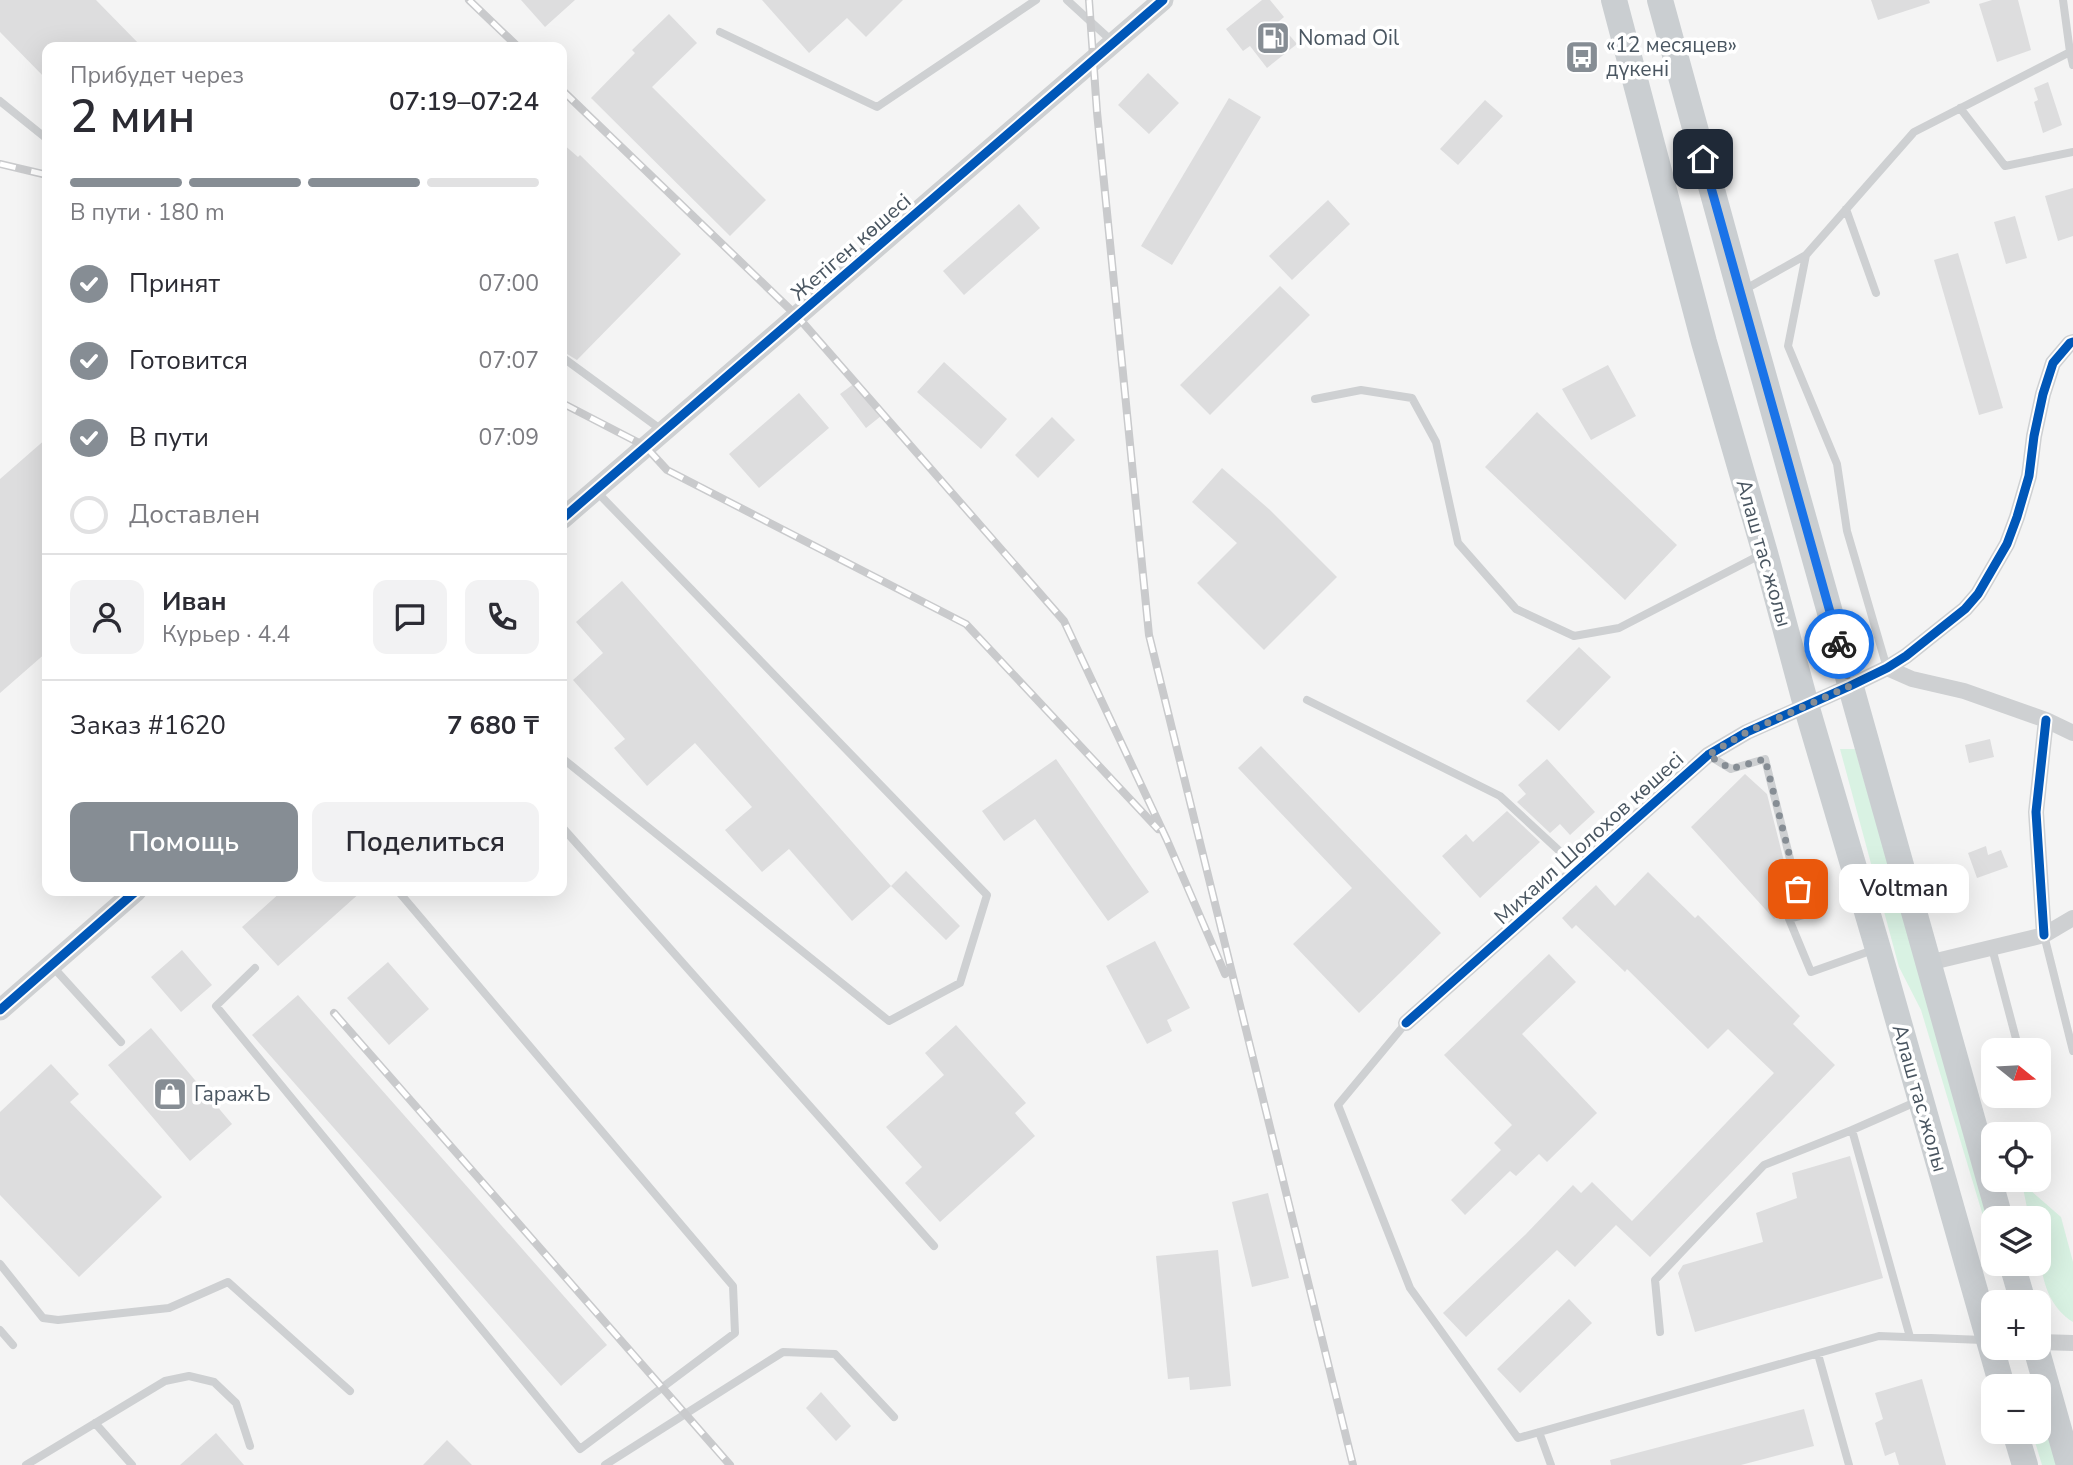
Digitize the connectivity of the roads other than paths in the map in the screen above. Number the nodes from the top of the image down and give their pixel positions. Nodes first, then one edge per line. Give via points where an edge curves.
1 (1036, 0) edge
2 (1068, 0) edge
3 (1163, 0) edge
4 (1614, 0) edge
5 (1660, 0) edge
6 (2063, 0) edge
7 (720, 32) dead end
8 (1114, 43) junction
9 (2070, 52) junction
10 (2073, 65) edge
11 (0, 101) edge
12 (1960, 108) junction
13 (42, 135) edge
14 (2073, 152) edge
15 (1846, 209) junction
16 (1805, 255) junction
17 (1740, 292) junction
18 (1876, 293) dead end
19 (2073, 342) edge
20 (567, 361) edge
21 (1315, 399) dead end
22 (663, 431) junction
23 (595, 490) junction
24 (567, 515) edge
25 (1765, 553) junction
26 (1887, 668) junction
27 (1850, 686) junction
28 (1307, 700) dead end
29 (1806, 705) junction
30 (2046, 720) junction
31 (2073, 733) edge
32 (1708, 755) junction
33 (567, 762) edge
34 (567, 833) edge
35 (1580, 870) junction
36 (130, 896) edge
37 (402, 896) edge
38 (2073, 918) edge
39 (2043, 935) junction
40 (1992, 948) junction
41 (1878, 949) junction
42 (1928, 963) junction
43 (51, 965) junction
44 (255, 968) dead end
45 (0, 1010) edge
46 (1406, 1023) joint
47 (2016, 1038) edge
48 (121, 1042) dead end
49 (2073, 1051) edge
50 (1921, 1100) junction
51 (1852, 1130) junction
52 (1997, 1206) edge
53 (934, 1246) dead end
54 (0, 1264) edge
55 (1981, 1307) edge
56 (0, 1330) edge
57 (1660, 1332) dead end
58 (1909, 1337) junction
59 (1981, 1341) edge
60 (2051, 1342) edge
61 (2073, 1343) edge
62 (13, 1345) dead end
63 (1818, 1354) junction
64 (2039, 1360) edge
65 (351, 1391) dead end
66 (894, 1417) dead end
67 (95, 1423) junction
68 (1539, 1432) junction
69 (2019, 1444) edge
70 (250, 1446) dead end
71 (26, 1465) edge
72 (132, 1465) edge
73 (605, 1465) edge
74 (1551, 1465) edge
75 (1849, 1465) edge
76 (2025, 1465) edge
77 (2069, 1465) edge

1 - 7 lane via 877,107
2 - 8 lane
3 - 8 street, Жетіген көшесі
4 - 25 main road, Алаш тас жолы
5 - 17 main road, Алаш тас жолы
6 - 9 lane
8 - 22 street, Жетіген көшесі
9 - 10 lane
9 - 12 lane
11 - 13 lane
12 - 14 lane via 2005,166
12 - 15 lane via 1914,132
15 - 16 lane
15 - 18 lane
16 - 17 lane
16 - 26 lane via 1788,346 1837,464 1847,531
17 - 27 main road, Алаш тас жолы
19 - 26 street, Михаил Шолохов көшесі via 2053,363 2029,476 2001,554 1965,609
20 - 22 lane
21 - 25 lane via 1360,390 1412,398 1436,443 1458,543 1516,609 1574,636 1619,628
22 - 23 street, Жетіген көшесі
23 - 24 street, Жетіген көшесі
23 - 33 lane via 987,895 960,983 889,1021
25 - 29 main road, Алаш тас жолы
26 - 27 street, Михаил Шолохов көшесі
26 - 30 street via 1912,680 1964,691
27 - 29 street, Михаил Шолохов көшесі
27 - 42 main road, Алаш тас жолы
28 - 35 lane via 1500,796
29 - 32 street, Михаил Шолохов көшесі
29 - 41 main road, Алаш тас жолы
30 - 31 street
30 - 39 street via 2036,812
32 - 35 street, Михаил Шолохов көшесі
32 - 41 lane via 1731,769 1765,759 1804,915 1789,919 1811,972
34 - 53 lane
35 - 46 street, Михаил Шолохов көшесі
36 - 43 street
37 - 44 lane via 733,1286 735,1333 580,1449 216,1006
38 - 39 street
39 - 40 street
39 - 49 lane
40 - 42 street
40 - 47 lane
41 - 50 main road, Алаш тас жолы
42 - 52 main road, Алаш тас жолы
43 - 45 street
43 - 48 lane
46 - 68 lane via 1338,1105 1410,1288 1518,1438
50 - 51 lane
50 - 55 main road, Алаш тас жолы
51 - 57 lane via 1764,1165 1664,1270 1655,1280
51 - 58 lane
54 - 65 lane via 43,1318 58,1320 169,1308 228,1282
56 - 62 lane
58 - 59 lane
58 - 63 lane via 1879,1336
60 - 61 street
63 - 68 lane
63 - 75 lane
64 - 77 main road
66 - 73 lane via 835,1354 783,1352
67 - 70 lane via 165,1381 189,1376 215,1382 236,1403
67 - 71 lane
67 - 72 lane
68 - 74 lane
69 - 76 main road

